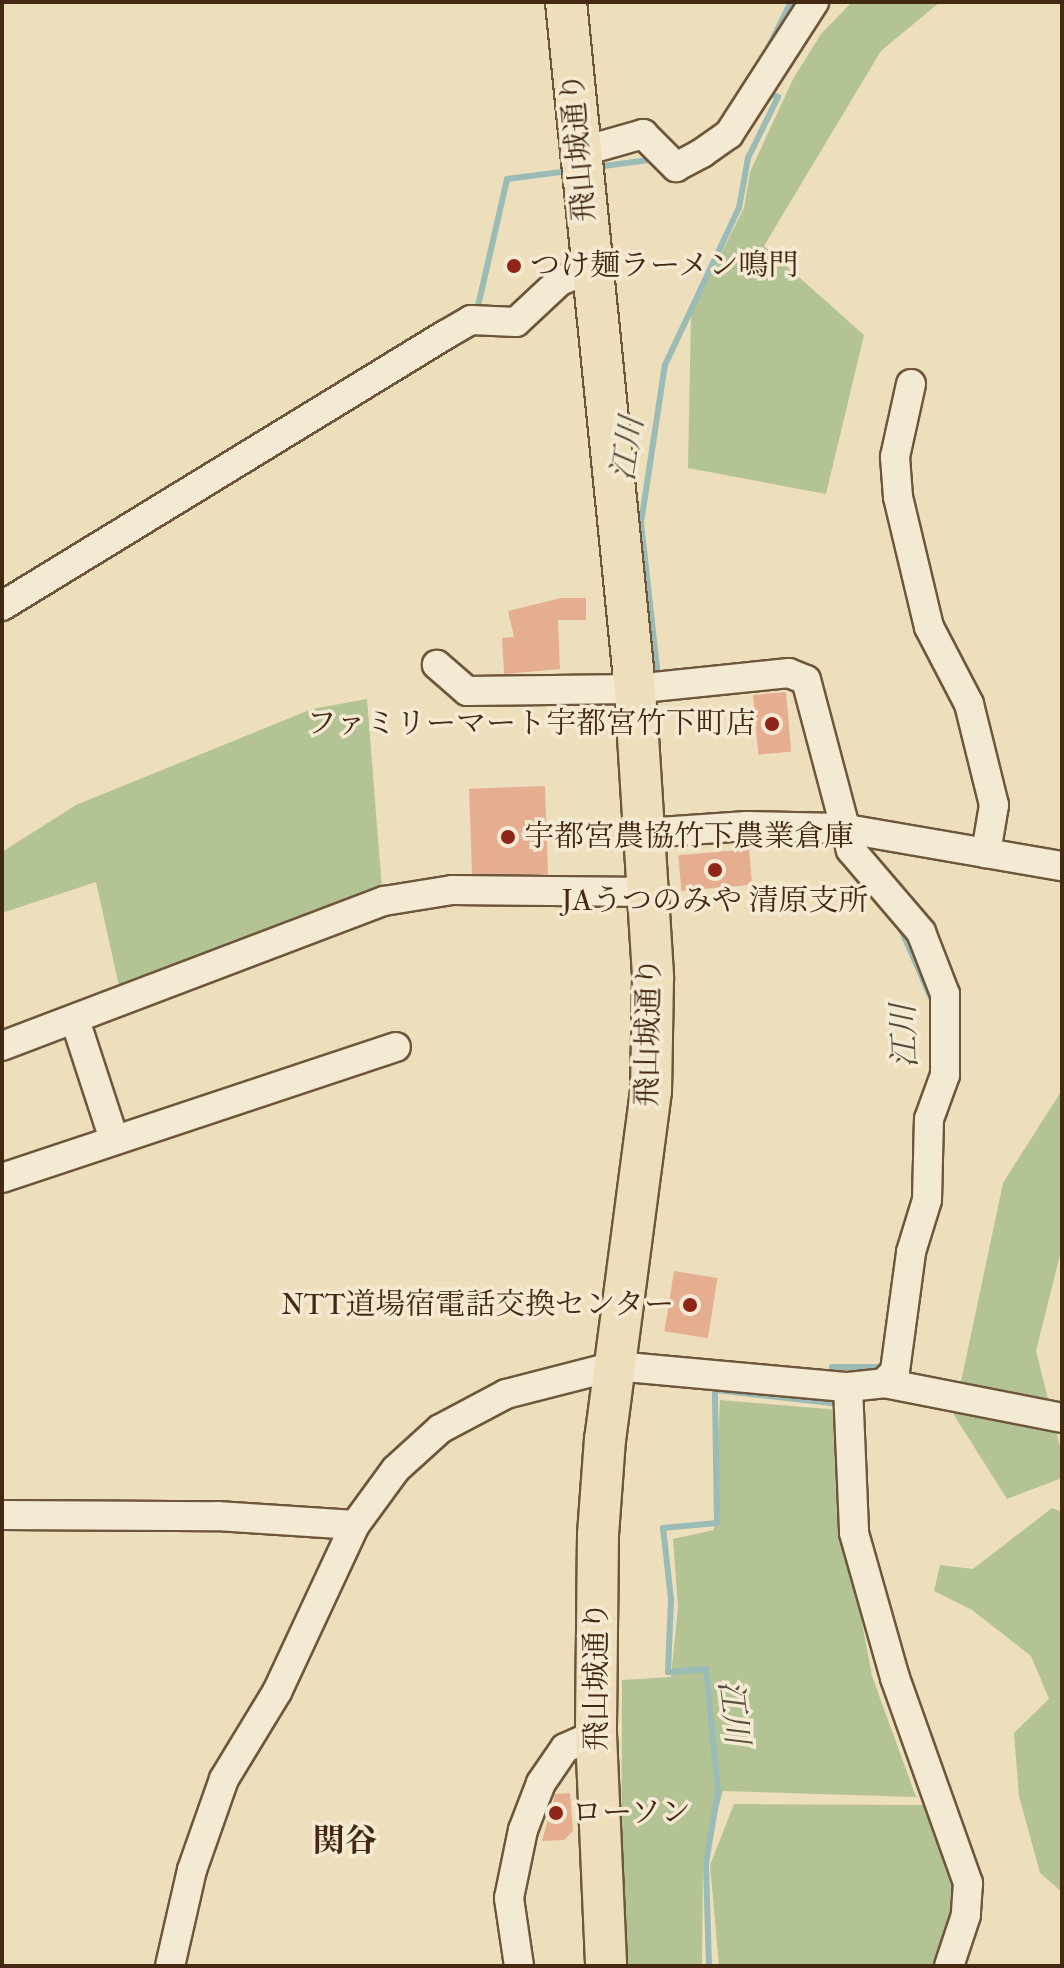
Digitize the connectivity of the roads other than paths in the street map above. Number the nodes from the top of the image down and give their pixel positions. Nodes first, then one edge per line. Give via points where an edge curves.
1 (566, 2) edge
2 (814, 2) edge
3 (580, 152) junction
4 (590, 268) junction
5 (911, 384) dead end
6 (2, 606) edge
7 (437, 665) dead end
8 (635, 689) junction
9 (841, 828) junction
10 (645, 833) junction
11 (986, 853) junction
12 (1062, 866) edge
13 (649, 892) junction
14 (75, 1020) junction
15 (2, 1046) edge
16 (396, 1047) dead end
17 (114, 1139) junction
18 (2, 1178) edge
19 (615, 1366) junction
20 (884, 1383) junction
21 (848, 1387) junction
22 (1062, 1418) edge
23 (2, 1515) edge
24 (355, 1525) junction
25 (596, 1734) junction
26 (170, 1966) edge
27 (519, 1966) edge
28 (606, 1966) edge
29 (949, 1966) edge

1 - 3 highway, 飛山城通り
2 - 3 street via 729,134 702,153 676,167 643,134
3 - 4 highway, 飛山城通り
4 - 6 street via 560,281 516,322 471,320
4 - 8 highway, 飛山城通り
5 - 11 street via 895,457 898,497 929,627 969,704 994,805
7 - 8 street via 467,691
8 - 9 street via 789,673 806,680 842,811
8 - 10 highway, 飛山城通り
9 - 10 street via 747,826
9 - 11 street
9 - 20 street via 851,850 921,932 945,994 945,1075 929,1119 927,1200 911,1252 895,1371
10 - 13 highway, 飛山城通り
11 - 12 street
13 - 14 street via 452,890 384,901
13 - 19 highway, 飛山城通り via 651,1091
14 - 15 street
14 - 17 street
16 - 17 street
17 - 18 street
19 - 21 street
19 - 24 street via 506,1394 440,1429 396,1469
19 - 25 highway, 飛山城通り via 598,1535
20 - 21 street
20 - 22 street
21 - 29 street via 854,1533 895,1678 968,1883 966,1915
23 - 24 street via 217,1516
24 - 26 street via 277,1692 224,1779 192,1870
25 - 27 street via 565,1748 541,1783 523,1830 509,1898
25 - 28 highway, 飛山城通り

